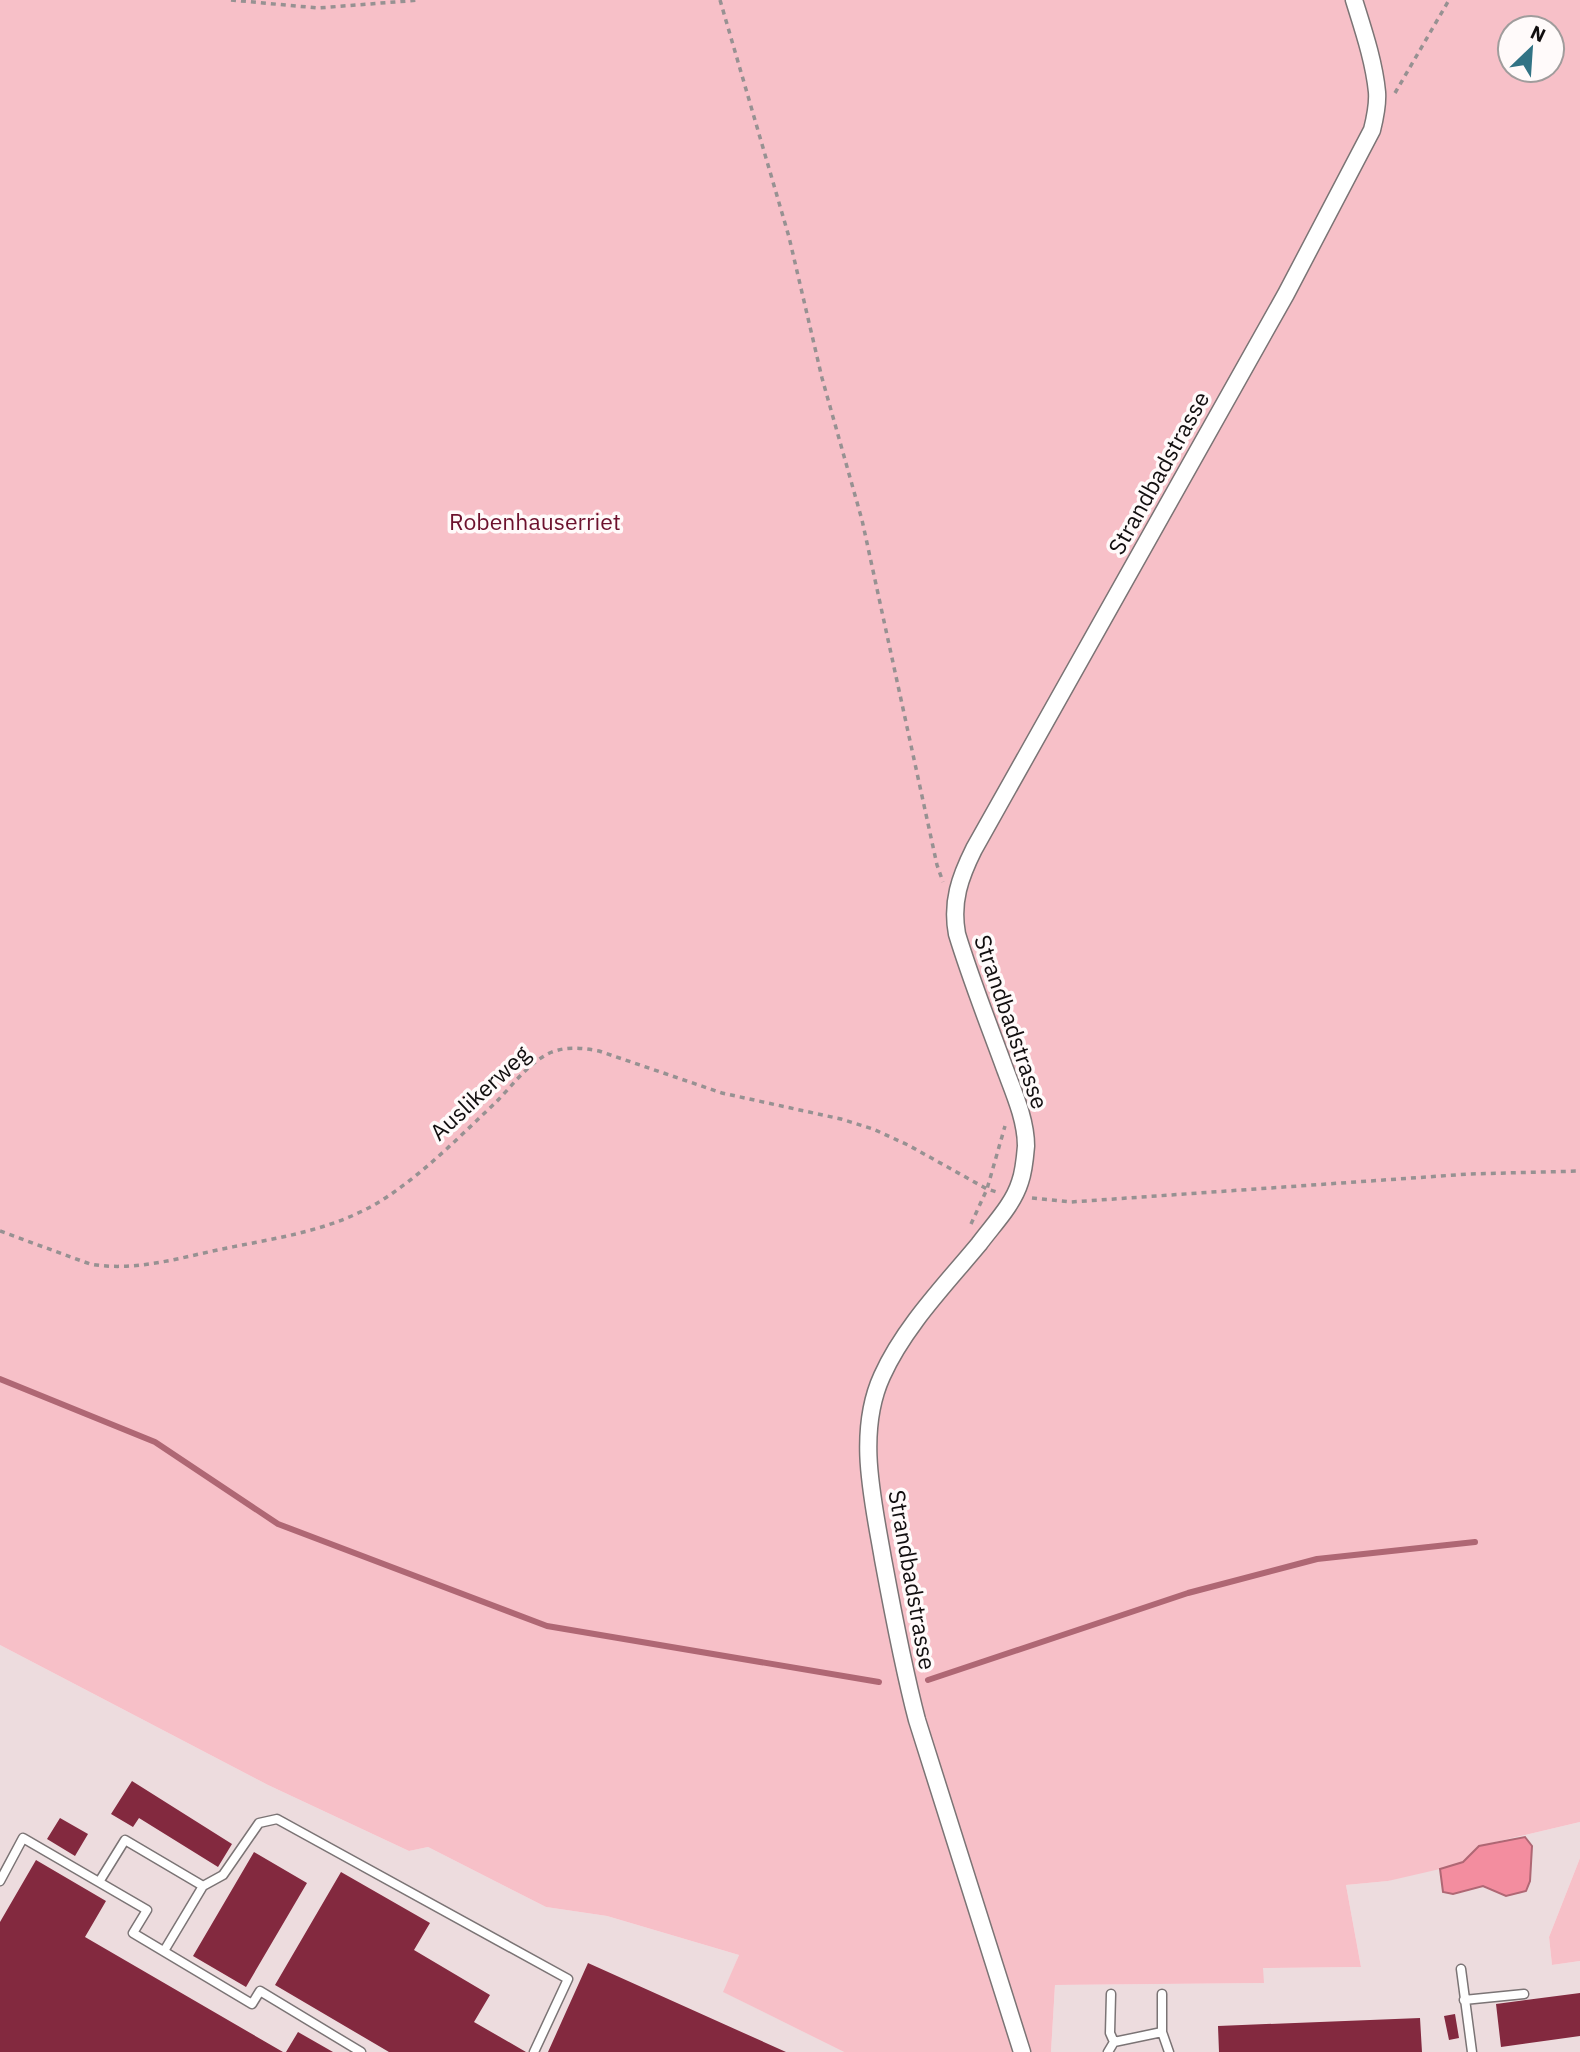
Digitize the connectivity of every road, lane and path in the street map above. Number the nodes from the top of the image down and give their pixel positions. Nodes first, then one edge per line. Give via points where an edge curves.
1 (231, 0) edge
2 (420, 0) edge
3 (720, 0) edge
4 (1354, 0) edge
5 (1449, 0) edge
6 (1394, 96) dead end
7 (954, 906) junction
8 (1580, 1171) edge
9 (1014, 1196) junction
10 (0, 1231) edge
11 (966, 1232) dead end
12 (0, 1881) edge
13 (99, 1882) junction
14 (203, 1886) junction
15 (164, 1951) junction
16 (1461, 1969) dead end
17 (1111, 1994) dead end
18 (1162, 1994) dead end
19 (1524, 1994) dead end
20 (1464, 2000) junction
21 (1162, 2032) junction
22 (1114, 2042) junction
23 (361, 2052) edge
24 (534, 2052) edge
25 (1022, 2052) edge
26 (1108, 2052) edge
27 (1169, 2052) edge
28 (1472, 2052) edge

1 - 2 path via 318,8
3 - 7 path via 789,237 862,520 937,865
4 - 7 street, Strandbadstrasse via 1377,92 1372,130 1286,294 974,849
5 - 6 path
7 - 9 street, Strandbadstrasse via 960,944 1019,1107 1026,1143
8 - 9 path via 1469,1174 1071,1202
9 - 25 street, Strandbadstrasse via 895,1353 876,1392 868,1448 894,1620 914,1708
10 - 11 path, Auslikerweg via 90,1264 124,1267 330,1225 371,1207 417,1175 543,1056 582,1047 722,1093 841,1119 899,1141 987,1189
12 - 13 lane via 23,1838
13 - 14 lane via 125,1840
13 - 15 lane via 147,1910 134,1933
14 - 15 lane
14 - 24 lane via 223,1875 259,1824 277,1819 568,1979
15 - 23 lane via 252,2004 260,1991
16 - 20 lane
17 - 22 lane
18 - 21 lane
19 - 20 lane
20 - 28 lane
21 - 22 lane
21 - 27 lane
22 - 26 lane

